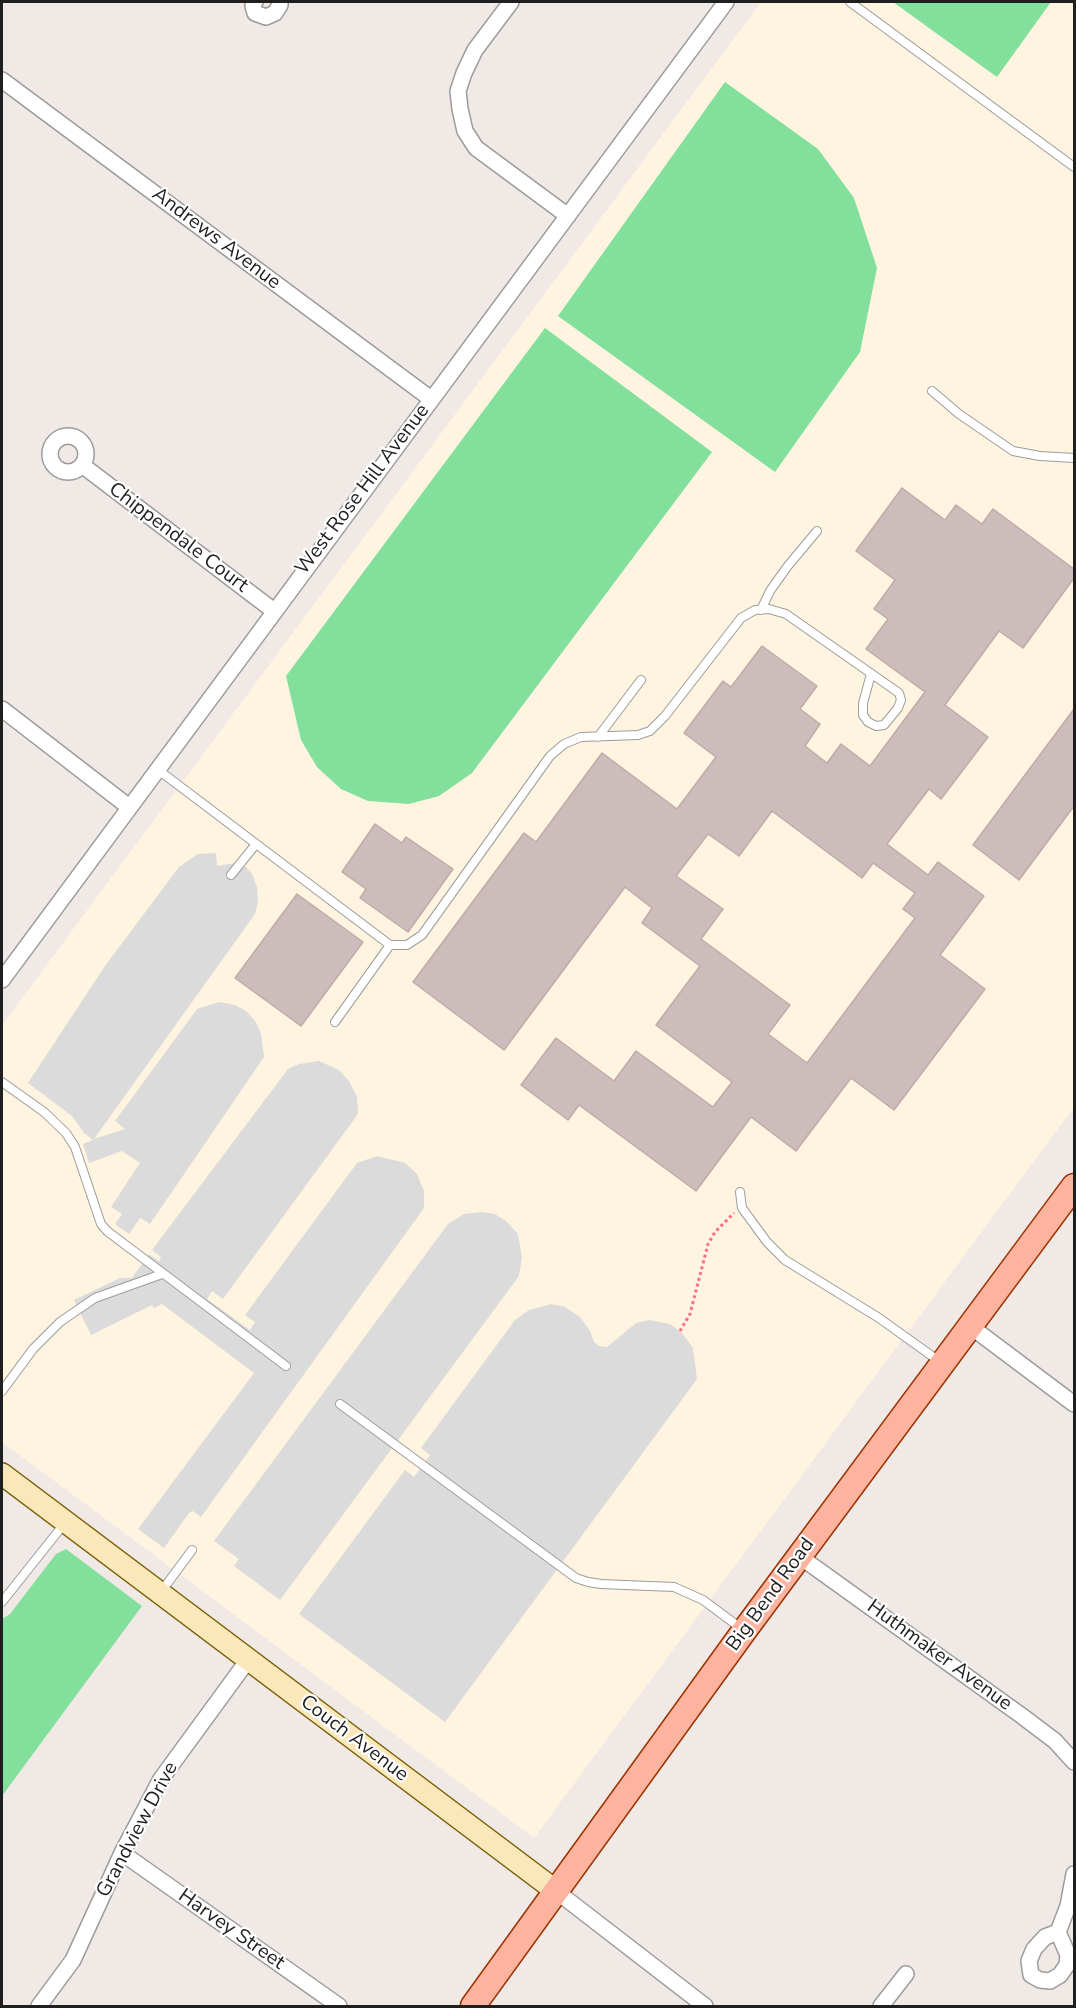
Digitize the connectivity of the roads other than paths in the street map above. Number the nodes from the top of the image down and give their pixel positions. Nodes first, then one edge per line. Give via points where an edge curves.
1 (255, 2) edge
2 (280, 2) edge
3 (510, 2) edge
4 (726, 2) edge
5 (850, 2) edge
6 (2, 80) edge
7 (1074, 167) edge
8 (568, 216) junction
9 (932, 391) dead end
10 (431, 399) junction
11 (1074, 458) edge
12 (82, 465) dead end
13 (817, 531) dead end
14 (761, 610) junction
15 (274, 611) junction
16 (871, 674) junction
17 (641, 680) dead end
18 (2, 708) edge
19 (598, 737) junction
20 (157, 769) junction
21 (129, 807) junction
22 (256, 844) junction
23 (231, 875) dead end
24 (390, 945) junction
25 (2, 980) edge
26 (335, 1022) dead end
27 (2, 1082) edge
28 (1074, 1186) edge
29 (740, 1192) dead end
30 (162, 1274) junction
31 (970, 1326) junction
32 (943, 1363) junction
33 (286, 1366) dead end
34 (2, 1391) edge
35 (340, 1404) dead end
36 (1074, 1404) edge
37 (2, 1474) edge
38 (65, 1522) junction
39 (192, 1550) dead end
40 (799, 1556) junction
41 (160, 1593) junction
42 (2, 1602) edge
43 (744, 1630) junction
44 (248, 1660) junction
45 (1074, 1761) edge
46 (122, 1853) junction
47 (1074, 1874) edge
48 (556, 1892) junction
49 (1058, 1932) dead end
50 (906, 1974) dead end
51 (39, 2007) edge
52 (339, 2007) edge
53 (473, 2007) edge
54 (705, 2007) edge
55 (881, 2007) edge

1 - 2 street via 255,13 266,17 275,14
3 - 8 street via 475,50 464,73 458,91 465,131 476,148
4 - 8 street, West Rose Hill Avenue
5 - 7 lane
6 - 10 street, Andrews Avenue
8 - 10 street, West Rose Hill Avenue
9 - 11 lane via 1013,451
10 - 15 street, West Rose Hill Avenue
12 - 15 street, Chippendale Court
13 - 14 lane via 787,567
14 - 16 lane via 786,615
14 - 19 lane via 741,618 650,731
15 - 20 street, West Rose Hill Avenue
16 - 16 lane via 899,693 901,700 884,725 876,726 863,715
17 - 19 lane
18 - 21 street
19 - 24 lane via 581,737 550,756 422,935 407,945
20 - 21 street, West Rose Hill Avenue
20 - 22 lane
21 - 25 street, West Rose Hill Avenue
22 - 23 lane
22 - 24 lane
24 - 26 lane
27 - 30 lane via 66,1133 75,1147 101,1224
28 - 31 main road, Big Bend Road
29 - 32 lane via 742,1208 785,1260
30 - 33 lane
30 - 34 lane via 95,1298 69,1315 33,1349
31 - 32 main road, Big Bend Road
31 - 36 street
32 - 40 main road, Big Bend Road
35 - 43 lane via 576,1578 601,1584 674,1587 703,1600
37 - 38 street, Couch Avenue
38 - 41 street, Couch Avenue
38 - 42 lane
39 - 41 lane
40 - 43 main road, Big Bend Road
40 - 45 street, Huthmaker Avenue via 1022,1716
41 - 44 street, Couch Avenue
43 - 48 main road, Big Bend Road
44 - 46 street, Grandview Drive via 161,1779
44 - 48 street, Couch Avenue
46 - 51 street, Grandview Drive via 73,1960
46 - 52 street, Harvey Street
47 - 49 street
48 - 53 main road, Big Bend Road
48 - 54 street, Couch Avenue
50 - 55 street

